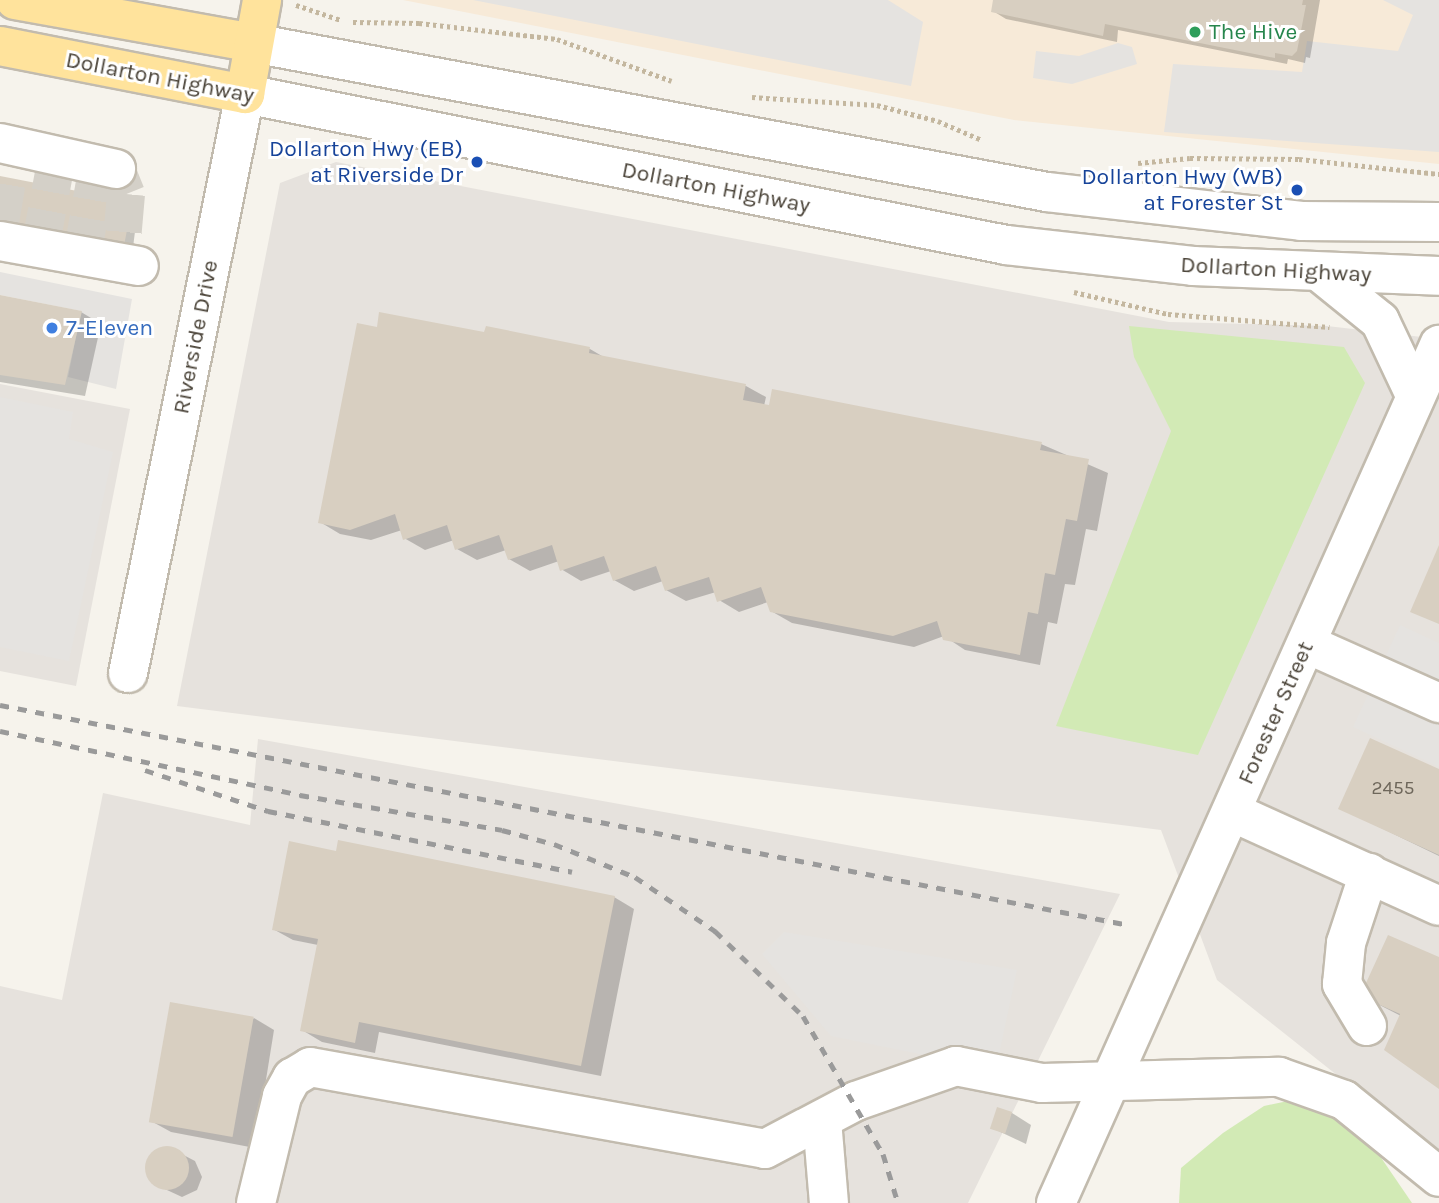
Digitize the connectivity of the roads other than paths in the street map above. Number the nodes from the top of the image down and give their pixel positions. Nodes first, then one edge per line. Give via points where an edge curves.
1 (15, 0) edge
2 (262, 0) edge
3 (253, 43) junction
4 (0, 46) edge
5 (245, 94) junction
6 (0, 144) edge
7 (116, 169) dead end
8 (1439, 222) edge
9 (0, 241) edge
10 (139, 266) dead end
11 (1323, 275) junction
12 (1439, 276) edge
13 (1439, 345) edge
14 (1416, 396) junction
15 (1307, 644) junction
16 (128, 673) dead end
17 (1439, 703) edge
18 (1232, 812) junction
19 (1369, 873) junction
20 (1439, 906) edge
21 (1367, 1027) dead end
22 (1115, 1081) junction
23 (822, 1119) junction
24 (1439, 1177) edge
25 (256, 1203) edge
26 (830, 1203) edge
27 (1056, 1203) edge

1 - 3 main road
2 - 3 main road, Riverside Drive
3 - 5 main road, Riverside Drive
3 - 8 street via 1047,192 1301,220
4 - 5 main road, Dollarton Highway
5 - 11 street, Dollarton Highway via 1006,244 1193,266
5 - 16 street, Riverside Drive
6 - 7 street
9 - 10 street
11 - 12 street, Dollarton Highway
11 - 14 street via 1380,321
13 - 14 street, Forester Street
14 - 15 street, Forester Street
15 - 17 street
15 - 18 street, Forester Street
18 - 19 street
18 - 22 street, Forester Street
19 - 20 street
19 - 21 street via 1346,943 1342,984
22 - 23 street via 1042,1083 956,1066 856,1101
22 - 24 street via 1279,1077 1319,1088 1344,1100
22 - 27 street, Forester Street
23 - 25 street via 765,1149 310,1067 292,1078 282,1096
23 - 26 street

